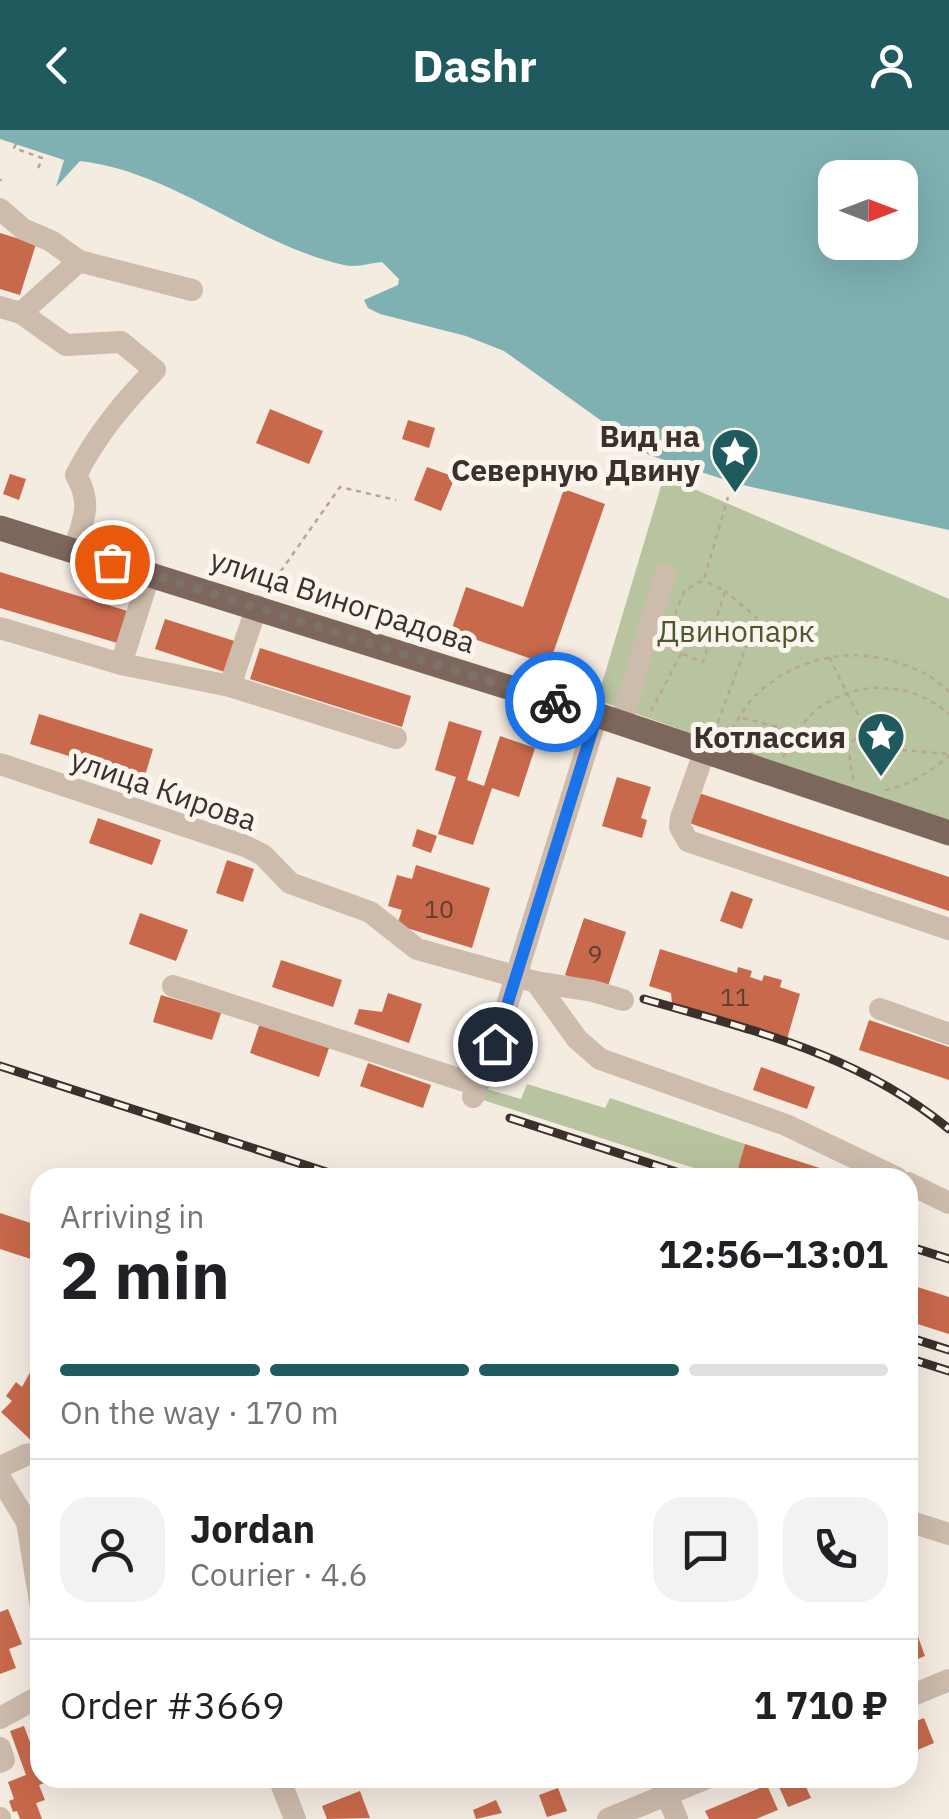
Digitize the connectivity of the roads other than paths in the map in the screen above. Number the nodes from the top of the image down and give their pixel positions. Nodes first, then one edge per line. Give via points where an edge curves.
1 (0, 209) edge
2 (78, 261) junction
3 (192, 290) dead end
4 (11, 310) edge
5 (0, 528) edge
6 (74, 550) junction
7 (150, 573) junction
8 (666, 574) dead end
9 (257, 606) junction
10 (0, 628) edge
11 (122, 664) junction
12 (230, 686) junction
13 (609, 719) junction
14 (396, 738) dead end
15 (715, 741) junction
16 (0, 764) edge
17 (949, 834) edge
18 (949, 929) edge
19 (526, 979) junction
20 (173, 986) dead end
21 (623, 1000) dead end
22 (880, 1008) dead end
23 (949, 1034) edge
24 (876, 1168) edge
25 (918, 1187) edge
26 (949, 1203) edge
27 (30, 1453) edge
28 (0, 1468) edge
29 (0, 1478) edge
30 (918, 1524) edge
31 (949, 1534) edge
32 (30, 1540) edge
33 (949, 1680) edge
34 (918, 1693) edge
35 (30, 1702) edge
36 (0, 1718) edge
37 (0, 1748) edge
38 (0, 1762) edge
39 (283, 1788) edge
40 (660, 1788) edge
41 (664, 1788) edge
42 (295, 1819) edge
43 (608, 1819) edge
44 (677, 1819) edge

1 - 2 street
2 - 3 street
2 - 4 street
4 - 6 street via 66,345 121,342 156,370 122,405 76,476 87,508
5 - 6 main road, улица Виноградова
6 - 7 main road, улица Виноградова
7 - 9 main road, улица Виноградова
7 - 11 street
8 - 13 street
9 - 12 street
9 - 13 main road, улица Виноградова
10 - 11 street
11 - 12 street
12 - 14 street
13 - 15 main road, улица Виноградова
13 - 19 street
15 - 17 main road, улица Виноградова
15 - 18 street via 681,818 688,841
16 - 19 street, улица Кирова via 246,846 290,883 382,918 406,943
19 - 20 street via 475,1091
19 - 21 street, улица Кирова
19 - 24 street via 600,1058 786,1126
22 - 23 street
25 - 26 street
27 - 28 street
29 - 32 street via 27,1522
30 - 31 street
33 - 34 street
35 - 36 street
37 - 38 street
39 - 42 street
40 - 43 street
41 - 44 street

